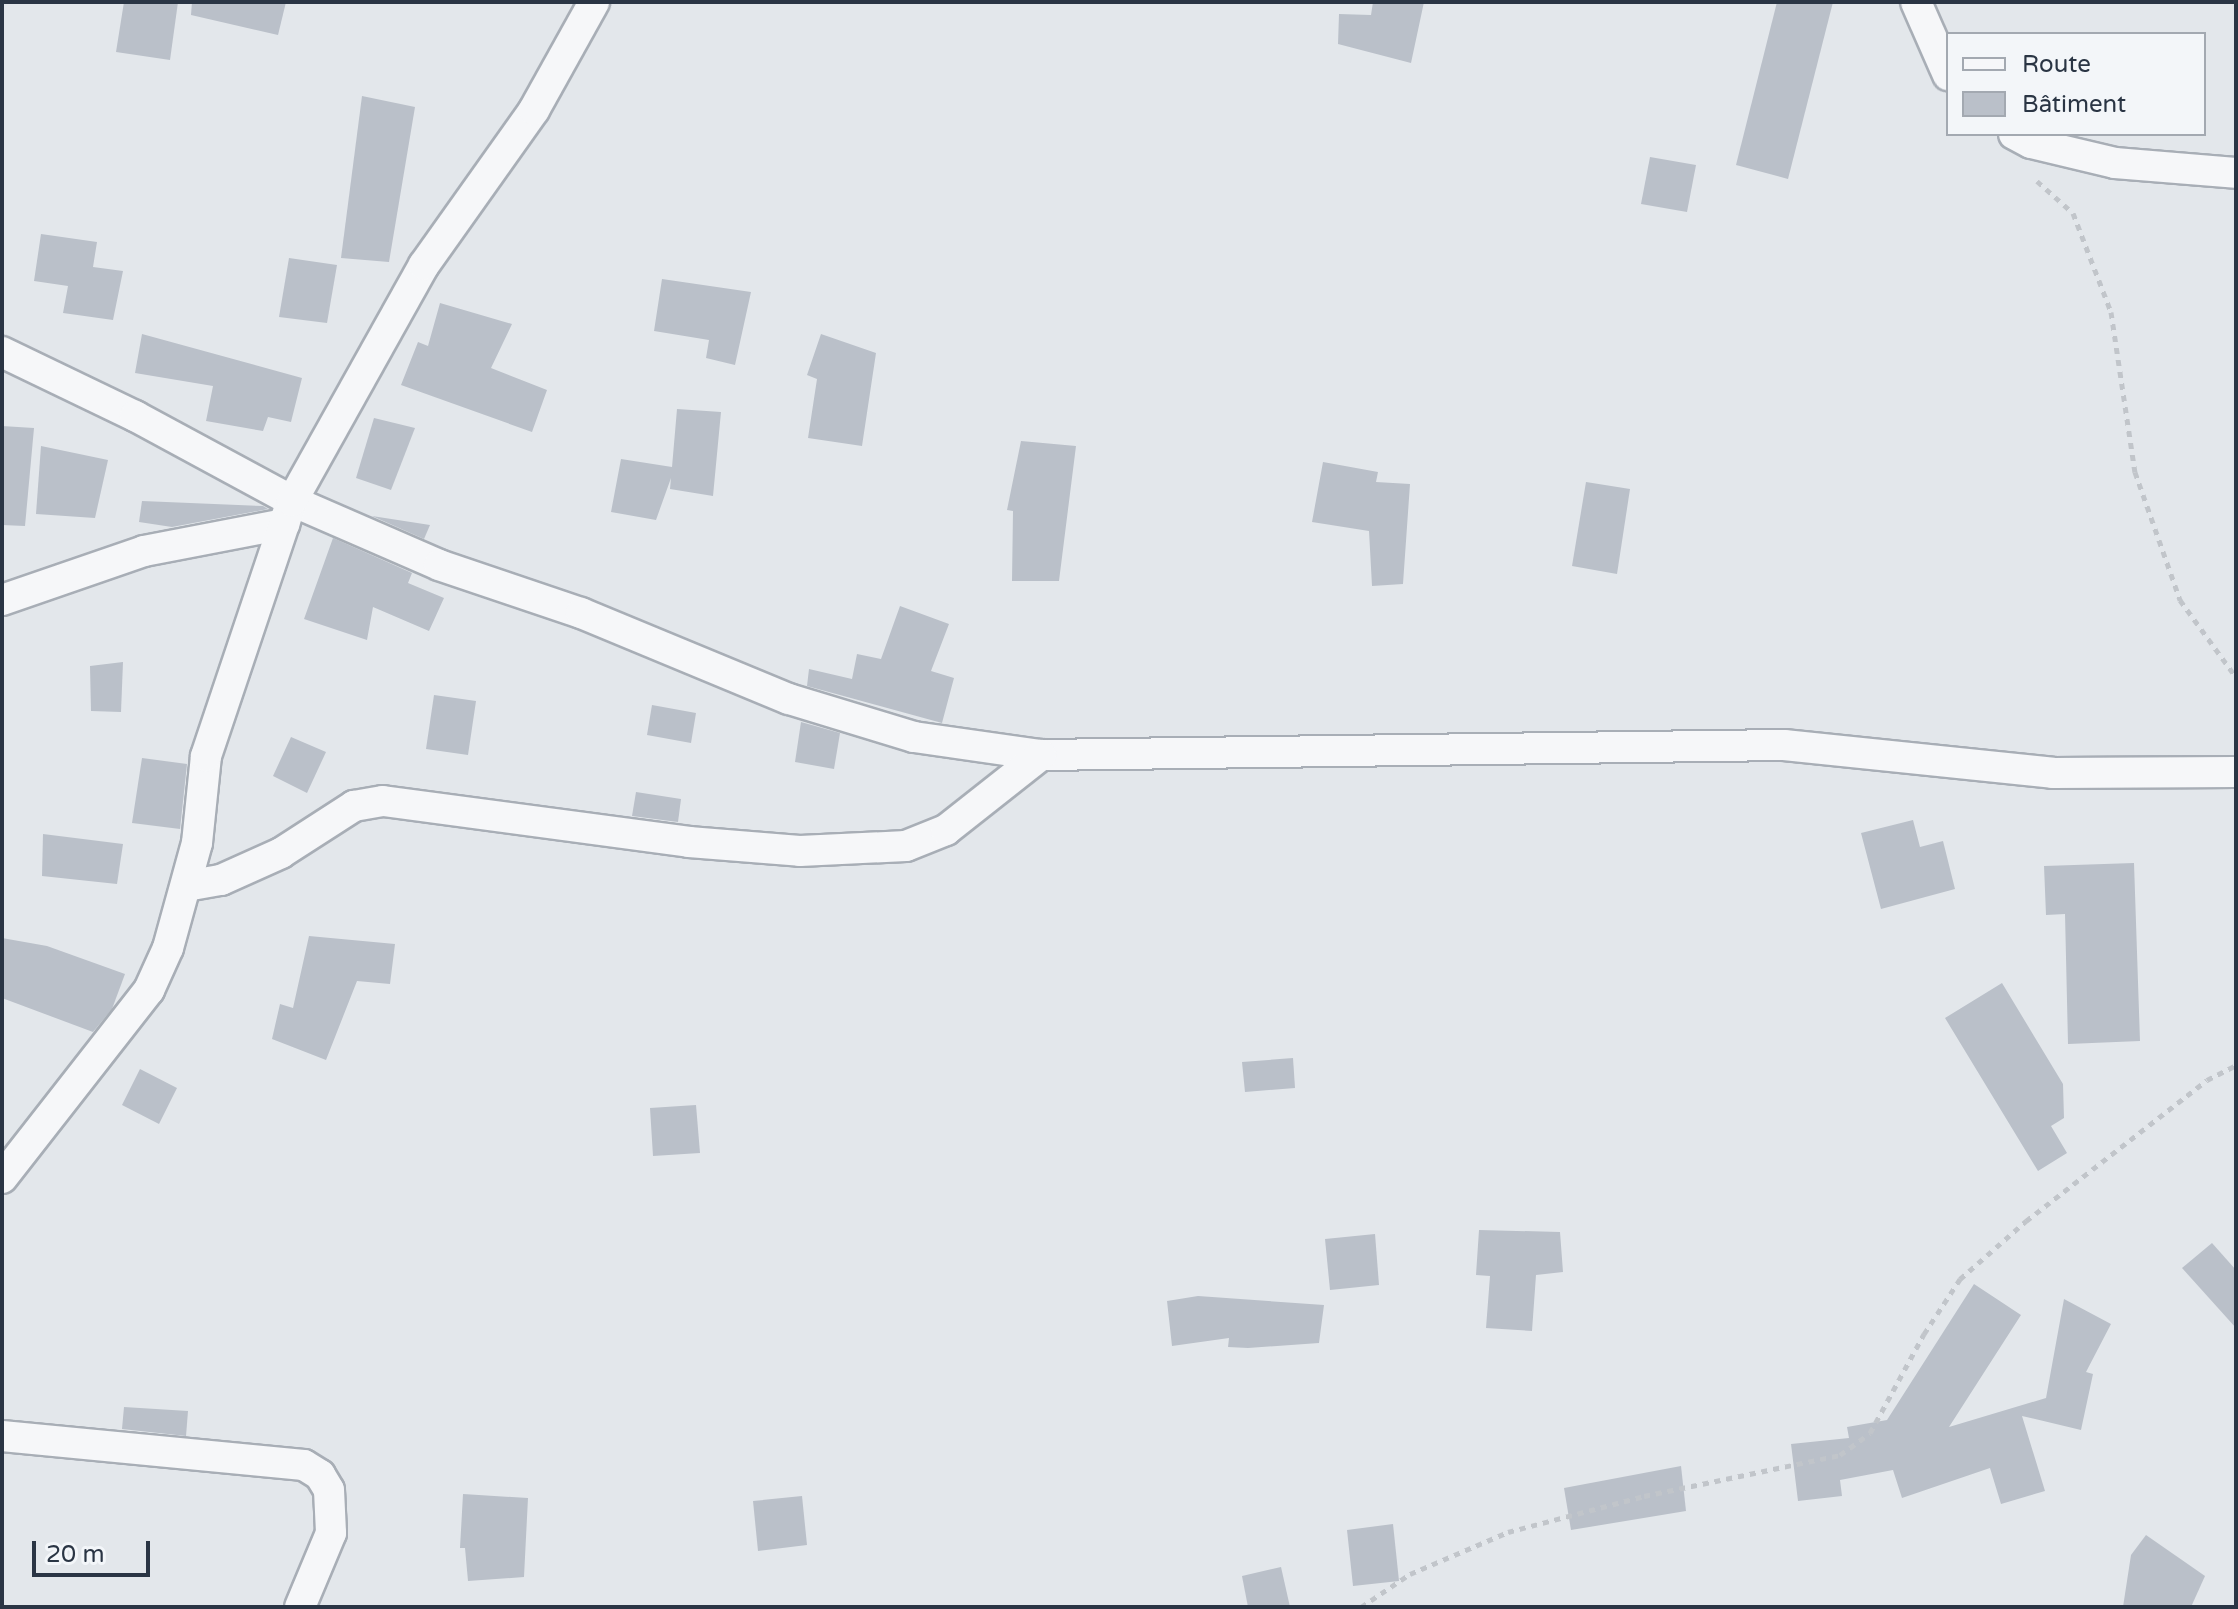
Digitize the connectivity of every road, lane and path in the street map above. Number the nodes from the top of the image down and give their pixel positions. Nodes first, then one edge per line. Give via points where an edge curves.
1 (594, 2) edge
2 (1916, 2) edge
3 (1946, 70) edge
4 (2018, 136) edge
5 (2236, 173) edge
6 (2033, 177) dead end
7 (2, 352) edge
8 (288, 512) junction
9 (2, 600) edge
10 (2236, 677) edge
11 (1041, 755) junction
12 (2236, 772) edge
13 (186, 886) junction
14 (2236, 1065) edge
15 (2, 1178) edge
16 (2, 1436) edge
17 (300, 1607) edge
18 (1361, 1607) edge

1 - 8 street via 534,110 424,265
2 - 3 street
4 - 5 street via 2115,163
6 - 10 path via 2073,213 2111,312 2135,472 2180,600
7 - 8 street via 135,416
8 - 9 street via 144,551
8 - 11 street via 581,613 789,699 914,737
8 - 13 street via 206,756
11 - 12 street via 1784,745 2053,773
11 - 13 street via 946,830 906,846 800,851 689,842 383,801 354,806 281,853 221,880
13 - 15 street via 149,990
14 - 18 path via 2207,1080 1960,1279 1870,1433 1840,1455 1644,1496 1508,1532 1410,1574
16 - 17 street via 304,1465 320,1475 329,1490 331,1533

